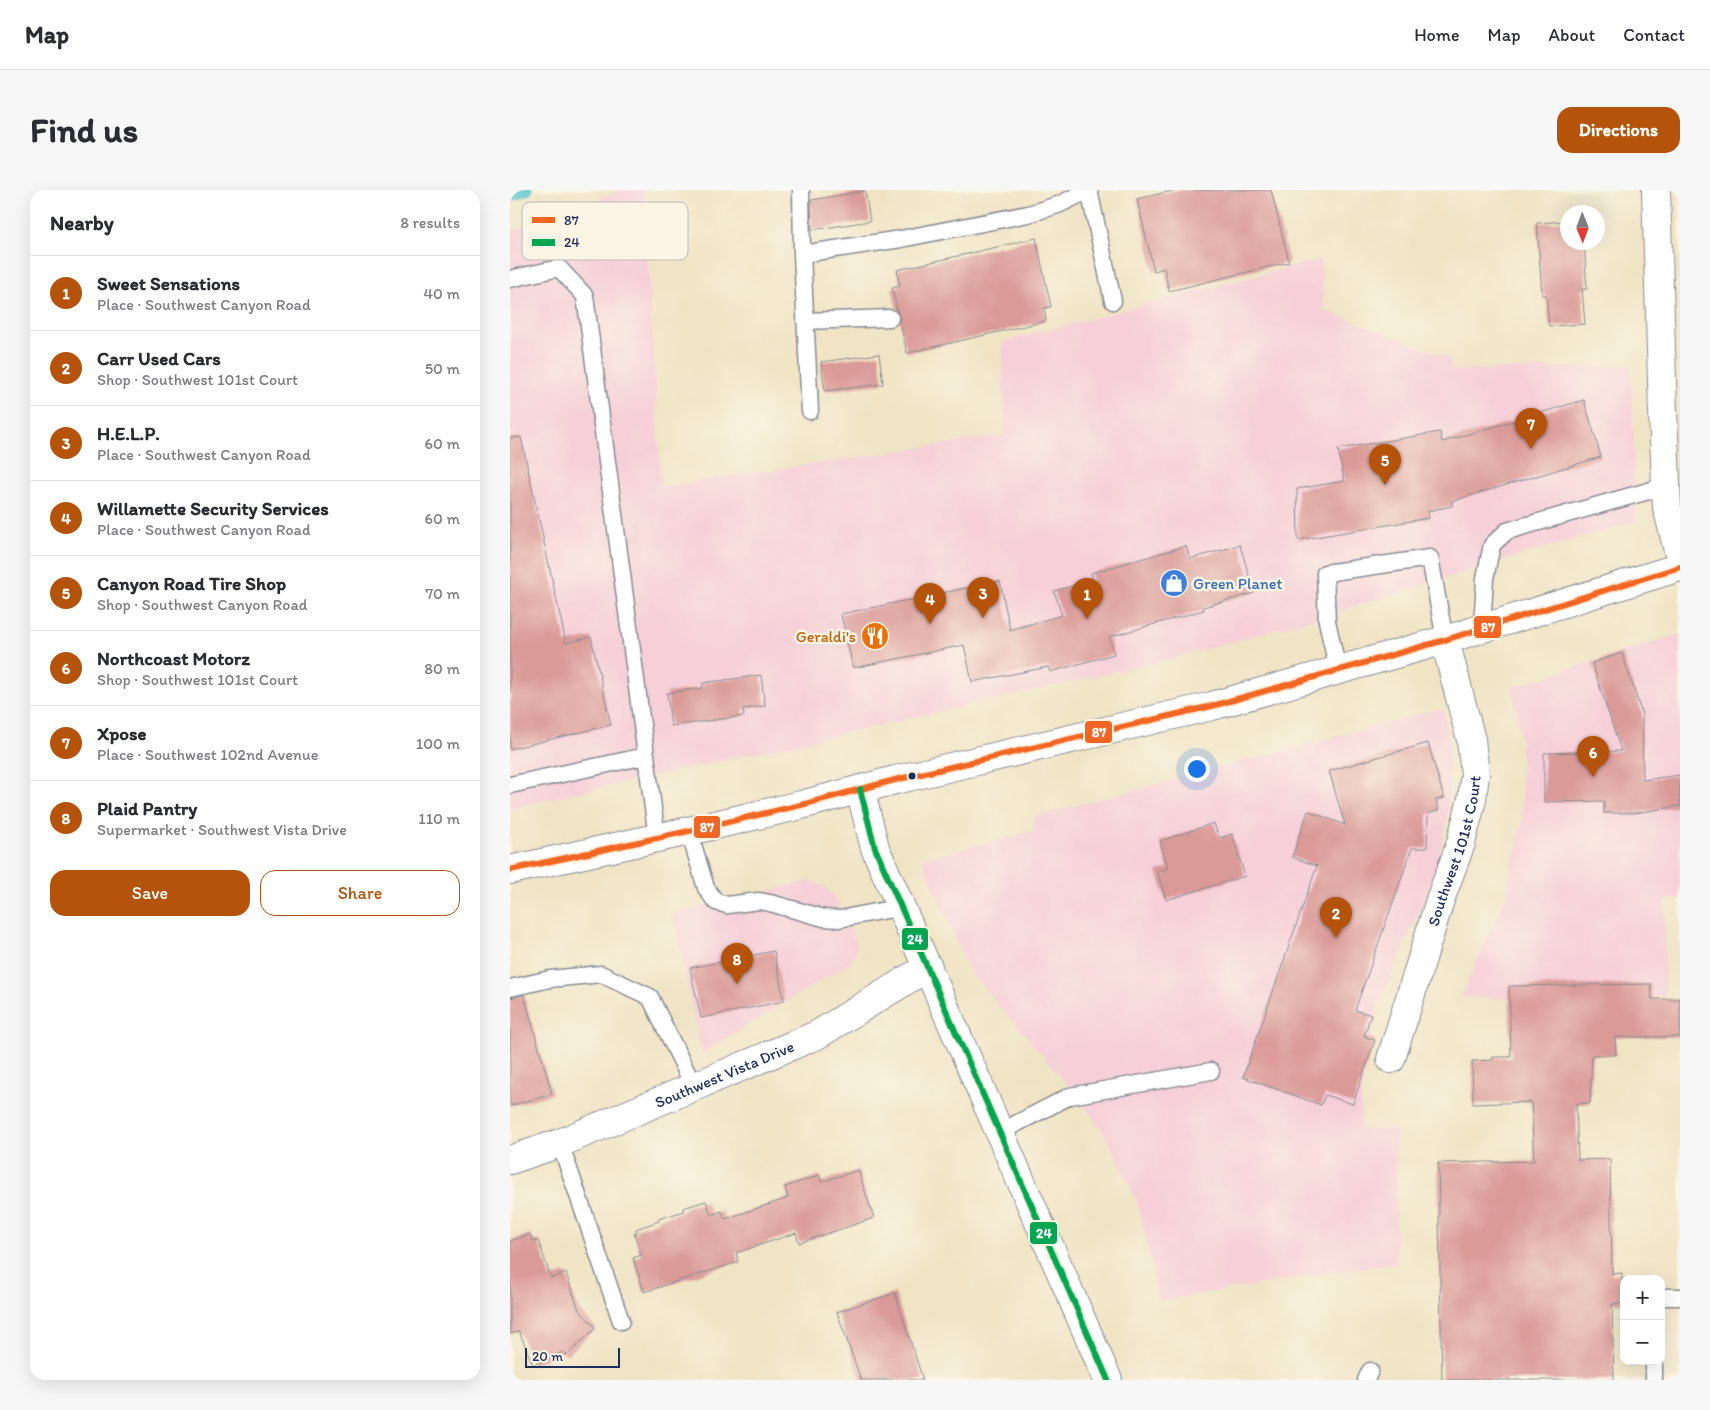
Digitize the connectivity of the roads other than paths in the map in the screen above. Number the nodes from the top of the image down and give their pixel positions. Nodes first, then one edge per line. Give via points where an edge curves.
1 (801, 190) edge
2 (1089, 190) edge
3 (1656, 190) edge
4 (802, 254) junction
5 (510, 279) edge
6 (1113, 301) dead end
7 (890, 318) dead end
8 (806, 321) junction
9 (810, 411) dead end
10 (1666, 486) junction
11 (1680, 558) edge
12 (1680, 567) edge
13 (1482, 628) junction
14 (1445, 640) junction
15 (1338, 670) junction
16 (646, 756) junction
17 (510, 785) edge
18 (860, 789) junction
19 (689, 831) junction
20 (657, 838) junction
21 (510, 870) edge
22 (902, 907) junction
23 (928, 967) junction
24 (510, 988) edge
25 (1391, 1058) dead end
26 (1211, 1071) dead end
27 (694, 1087) junction
28 (1000, 1132) junction
29 (560, 1143) junction
30 (510, 1160) edge
31 (1665, 1297) edge
32 (1680, 1297) edge
33 (621, 1322) dead end
34 (1654, 1365) edge
35 (1108, 1380) edge
36 (1654, 1380) edge

1 - 4 lane
2 - 4 lane via 1058,205 1028,214
2 - 6 lane
3 - 10 main road
4 - 8 lane
5 - 16 lane via 559,268 585,296
7 - 8 lane
8 - 9 lane
10 - 11 main road via 1668,512
10 - 13 lane via 1507,531 1492,545 1485,578
12 - 13 main road
13 - 14 main road
14 - 15 main road
14 - 15 lane via 1430,558 1325,573 1327,621
14 - 25 main road, Southwest 101st Court via 1471,740 1475,774 1472,799 1461,843
15 - 18 main road via 1212,706
16 - 17 lane
16 - 20 lane
18 - 19 main road
18 - 22 main road via 875,848
19 - 20 main road
19 - 22 lane via 706,888 716,902 727,905 770,902 824,918 839,919
20 - 21 main road
22 - 23 main road
23 - 27 main road, Southwest Vista Drive via 817,1035
23 - 28 main road
24 - 27 lane via 550,979 601,974 650,997
26 - 28 lane via 1070,1096
27 - 29 main road, Southwest Vista Drive
28 - 35 main road
29 - 30 main road, Southwest Vista Drive
29 - 33 lane
31 - 32 lane
34 - 36 lane

